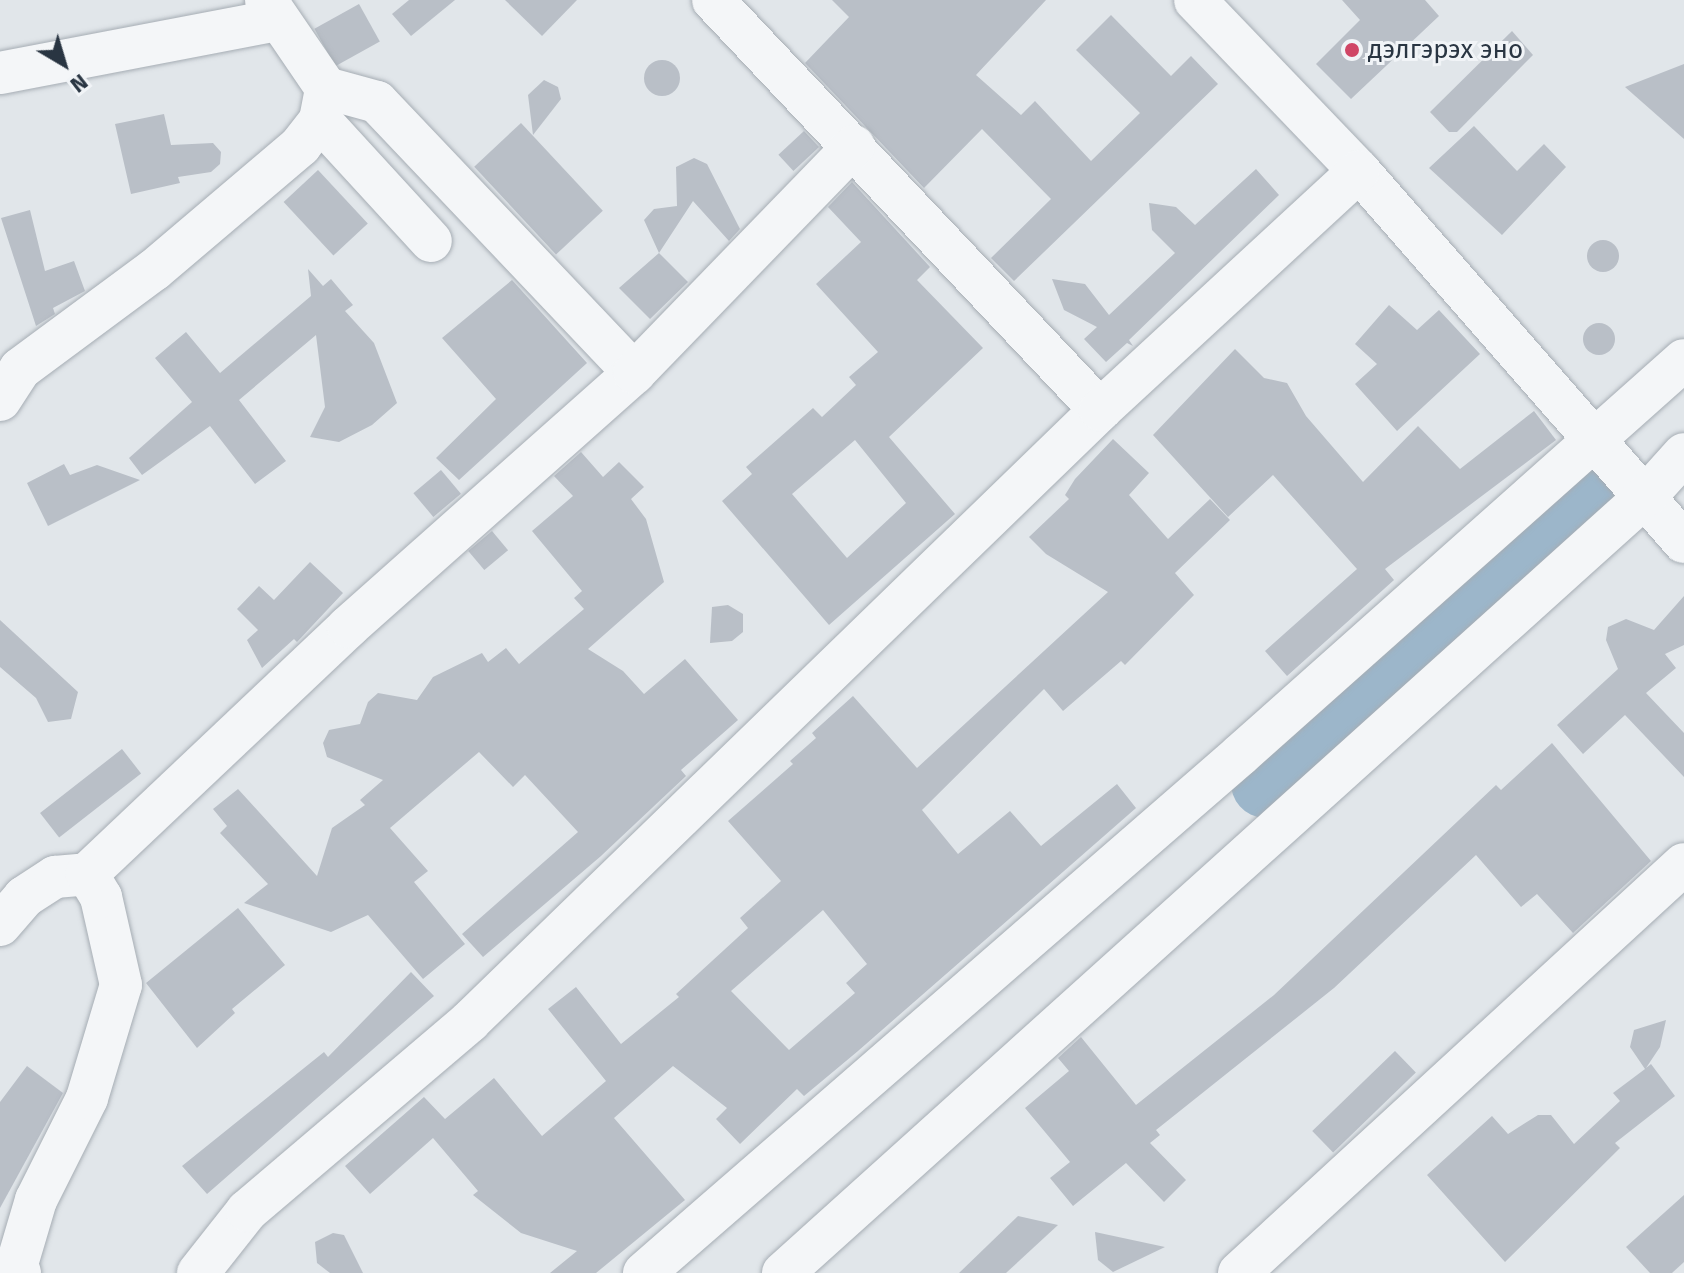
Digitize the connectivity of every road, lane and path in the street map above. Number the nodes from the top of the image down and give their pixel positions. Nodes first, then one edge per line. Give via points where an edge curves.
1 (713, 0) edge
2 (1195, 0) edge
3 (272, 10) edge
4 (0, 73) edge
5 (323, 104) junction
6 (854, 146) junction
7 (1359, 171) junction
8 (431, 241) dead end
9 (1684, 360) edge
10 (634, 373) junction
11 (0, 400) edge
12 (1100, 410) junction
13 (1595, 440) junction
14 (1684, 454) edge
15 (1647, 495) junction
16 (1684, 542) edge
17 (1684, 864) edge
18 (87, 874) junction
19 (0, 925) edge
20 (20, 1273) edge
21 (198, 1273) edge
22 (644, 1273) edge
23 (783, 1273) edge
24 (1239, 1273) edge

1 - 6 street
2 - 7 street
3 - 4 street
3 - 5 street
5 - 8 street
5 - 10 street via 377,102
5 - 11 street via 300,146 154,270 20,369
6 - 10 street
6 - 12 street
7 - 12 street
7 - 13 street
9 - 13 street
10 - 18 street via 348,627
12 - 21 street via 469,1022 247,1211
13 - 15 street
13 - 22 street
14 - 15 street
15 - 16 street
15 - 23 street
17 - 24 street
18 - 19 street via 55,877 24,897
18 - 20 street via 101,897 121,985 87,1098 36,1200 17,1264

